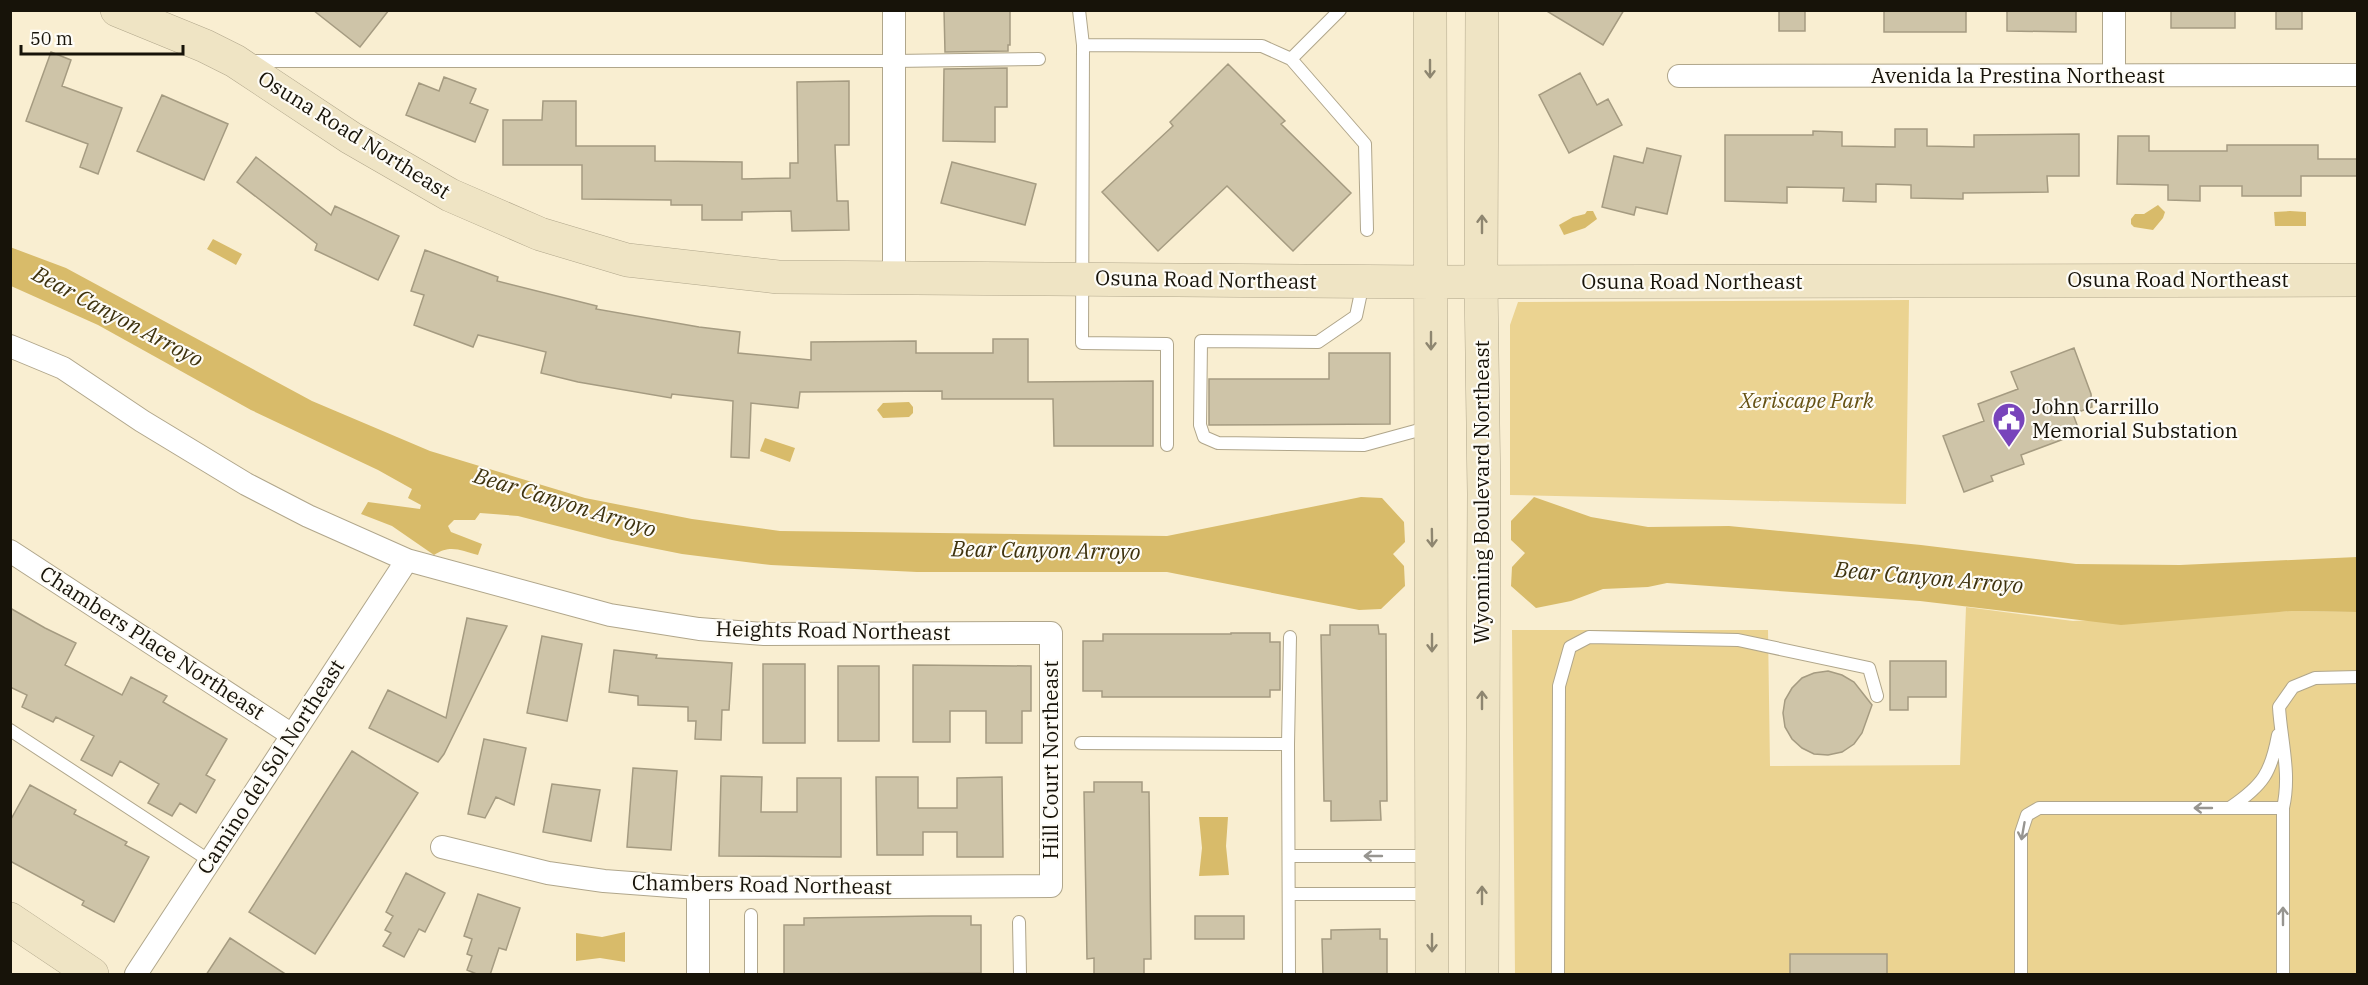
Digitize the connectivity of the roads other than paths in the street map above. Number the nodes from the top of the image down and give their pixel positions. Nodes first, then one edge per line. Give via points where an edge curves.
1 (117, 10) edge
2 (894, 10) edge
3 (1079, 10) edge
4 (1340, 10) edge
5 (1430, 10) edge
6 (1482, 10) edge
7 (2114, 10) edge
8 (1083, 45) junction
9 (1039, 58) dead end
10 (1291, 59) junction
11 (235, 61) junction
12 (894, 61) junction
13 (2114, 75) junction
14 (2358, 75) edge
15 (1679, 76) dead end
16 (1367, 230) dead end
17 (894, 276) junction
18 (1081, 278) junction
19 (2358, 280) edge
20 (1363, 282) junction
21 (1431, 282) junction
22 (1481, 282) junction
23 (10, 346) edge
24 (1431, 427) junction
25 (1167, 445) dead end
26 (10, 551) edge
27 (407, 560) junction
28 (1051, 633) joint
29 (1290, 637) dead end
30 (2358, 677) edge
31 (1877, 696) dead end
32 (2280, 725) junction
33 (10, 730) edge
34 (292, 735) junction
35 (1081, 743) dead end
36 (1288, 744) junction
37 (2230, 808) junction
38 (2283, 808) junction
39 (442, 847) dead end
40 (1289, 856) junction
41 (1432, 856) junction
42 (210, 861) junction
43 (1051, 886) joint
44 (699, 888) junction
45 (1289, 894) junction
46 (1432, 894) junction
47 (751, 915) dead end
48 (10, 919) edge
49 (1019, 922) dead end
50 (92, 975) edge
51 (136, 975) edge
52 (698, 975) edge
53 (751, 975) edge
54 (1020, 975) edge
55 (1289, 975) edge
56 (1432, 975) edge
57 (1482, 975) edge
58 (1558, 975) edge
59 (2021, 975) edge
60 (2283, 975) edge

1 - 11 street, Osuna Road Northeast
2 - 12 street
3 - 8 lane
4 - 10 lane
5 -> 21 street
22 -> 6 street, Wyoming Boulevard Northeast
7 - 13 street
8 - 10 lane via 1263,46
8 - 18 lane
9 - 12 lane
10 - 16 lane via 1365,144
11 - 12 lane
11 - 17 street, Osuna Road Northeast via 351,138 450,195 540,234 627,260 703,270 778,277
12 - 17 street
13 - 14 street, Avenida la Prestina Northeast
13 - 15 street, Avenida la Prestina Northeast
17 - 18 street, Osuna Road Northeast
18 - 20 street, Osuna Road Northeast
18 - 25 lane via 1082,343 1167,344
19 - 22 street, Osuna Road Northeast
20 - 21 street, Osuna Road Northeast
20 - 24 lane via 1356,316 1318,342 1201,341 1200,425 1204,437 1218,443 1364,445
21 - 22 street, Osuna Road Northeast
21 -> 24 street
57 -> 22 street, Wyoming Boulevard Northeast
23 - 27 street, Heights Road Northeast via 63,368 246,484
24 -> 41 street
26 - 34 street, Chambers Place Northeast
27 - 28 street, Heights Road Northeast via 610,615 699,629 764,634
27 - 34 street, Camino del Sol Northeast
28 - 43 street, Hill Court Northeast
29 - 36 lane
30 - 32 lane via 2315,678 2293,687 2279,707
31 - 58 lane via 1869,668 1738,640 1589,637 1570,646 1559,686
32 - 37 lane via 2274,757 2263,781
32 - 38 lane via 2286,761
33 - 42 lane
34 - 42 street, Camino del Sol Northeast
35 - 36 lane
36 - 40 lane
37 - 38 lane
37 -> 59 lane via 2039,808 2027,815 2021,833
60 -> 38 lane
39 - 44 street, Chambers Road Northeast via 559,875
41 -> 40 lane
40 - 45 lane
41 - 46 street
42 - 51 street, Camino del Sol Northeast
43 - 44 street, Chambers Road Northeast
44 - 52 street
45 - 46 lane
45 - 55 lane
46 -> 56 street
47 - 53 lane
48 - 50 street
49 - 54 lane

